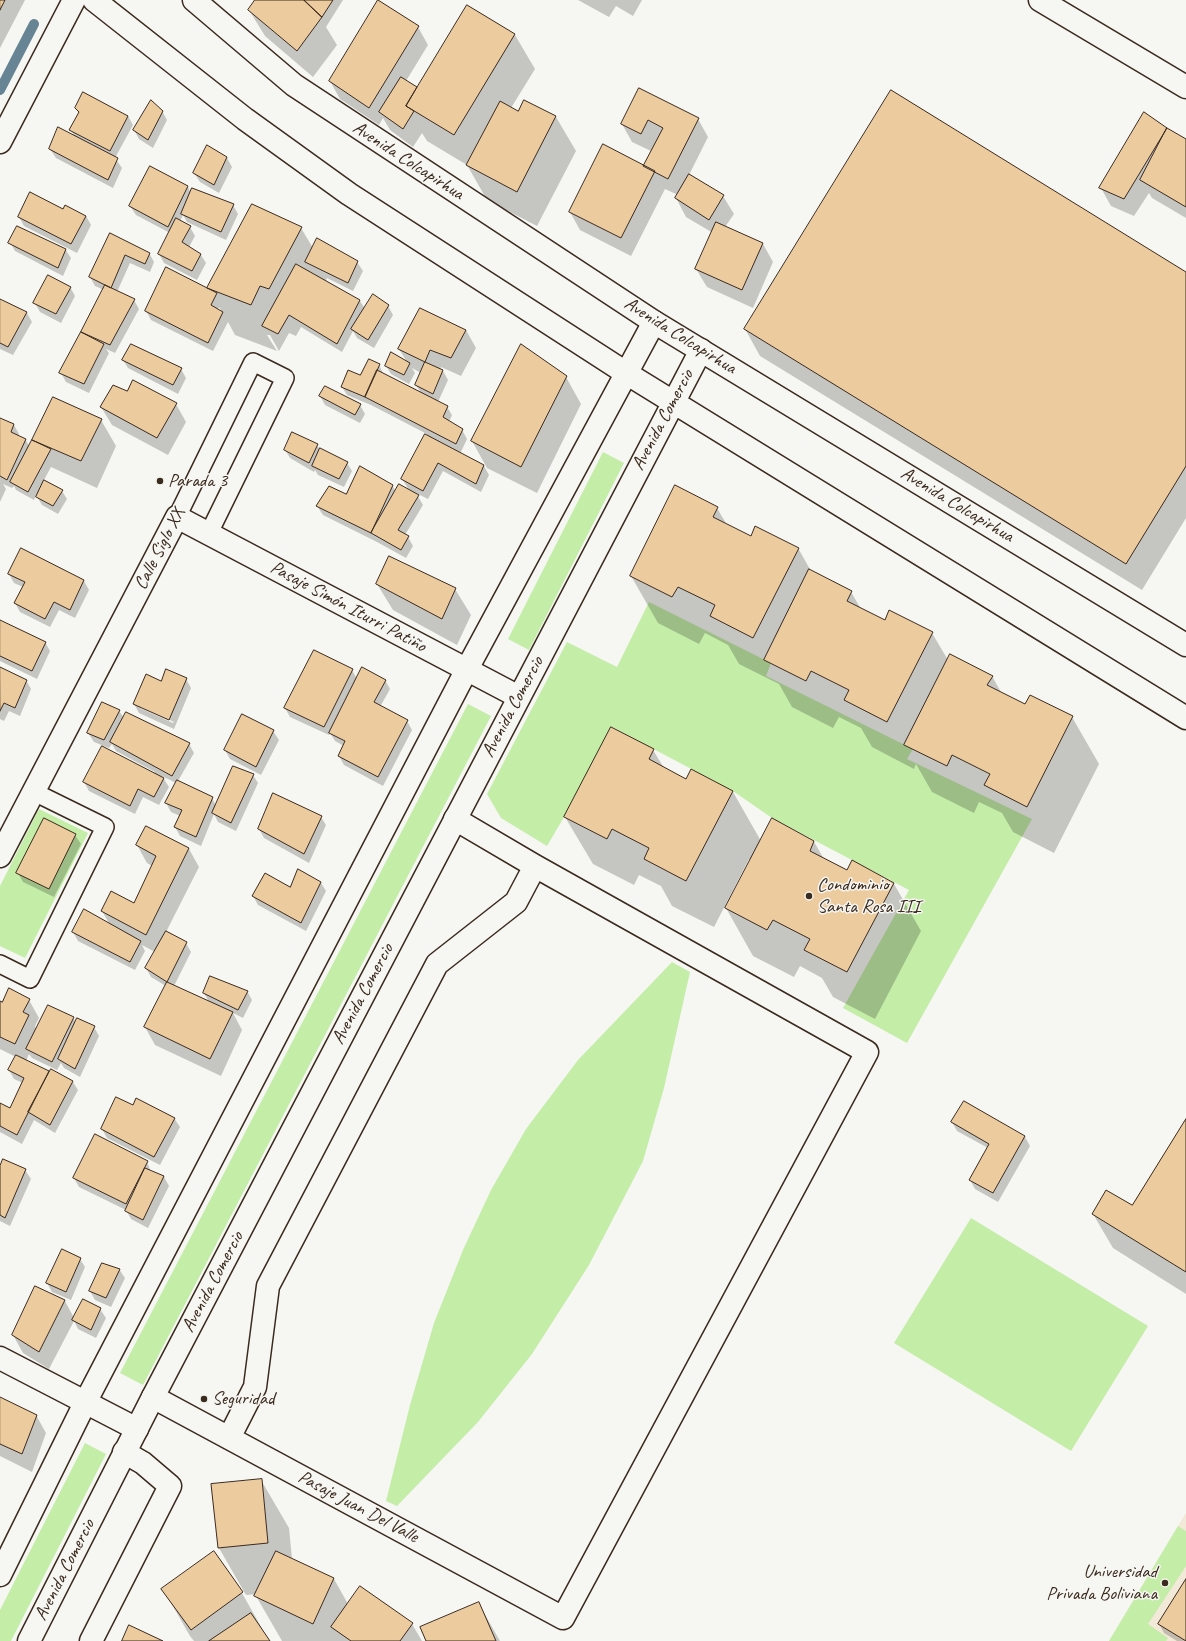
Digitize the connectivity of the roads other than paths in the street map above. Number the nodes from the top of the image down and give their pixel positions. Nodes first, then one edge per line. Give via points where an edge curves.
1 (74, 0) edge
2 (94, 0) edge
3 (194, 0) edge
4 (1040, 0) edge
5 (1186, 87) edge
6 (0, 142) edge
7 (654, 322) junction
8 (701, 350) junction
9 (626, 373) junction
10 (673, 401) junction
11 (177, 517) junction
12 (209, 534) junction
13 (1186, 645) edge
14 (467, 669) junction
15 (519, 697) junction
16 (1186, 718) edge
17 (34, 792) junction
18 (455, 819) junction
19 (0, 856) edge
20 (535, 866) junction
21 (0, 964) edge
22 (0, 1358) edge
23 (153, 1397) junction
24 (86, 1401) junction
25 (136, 1429) junction
26 (229, 1438) junction
27 (124, 1452) junction
28 (0, 1575) edge
29 (29, 1641) edge
30 (91, 1641) edge

1 - 6 street
2 - 9 street via 245,119 349,194
3 - 7 street, Avenida Colcapirhua via 294,85
4 - 5 street
7 - 8 street, Avenida Colcapirhua
7 - 9 street
8 - 10 street, Avenida Comercio
8 - 13 street, Avenida Colcapirhua
9 - 10 street
9 - 14 street
10 - 15 street, Avenida Comercio
10 - 16 street
11 - 12 street, Pasaje Simón Iturri Patiño
11 - 12 lane, Calle Siglo XX via 253,362 285,378
11 - 17 street, Calle Siglo XX
12 - 14 street, Pasaje Simón Iturri Patiño
14 - 15 street, Pasaje Simón Iturri Patiño
14 - 24 street
15 - 18 street, Avenida Comercio
17 - 19 street, Calle Siglo XX
17 - 21 lane via 105,827 30,979
18 - 20 street
18 - 23 street, Avenida Comercio
20 - 26 street via 516,902 437,964 268,1286 255,1387
20 - 26 street, Pasaje Juan Del Valle via 867,1052 563,1618
22 - 24 street
23 - 25 street, Avenida Comercio
23 - 26 street, Pasaje Juan Del Valle
24 - 25 street
24 - 28 street
25 - 27 street, Avenida Comercio
27 - 29 street, Avenida Comercio
27 - 30 street via 143,1463 170,1486

